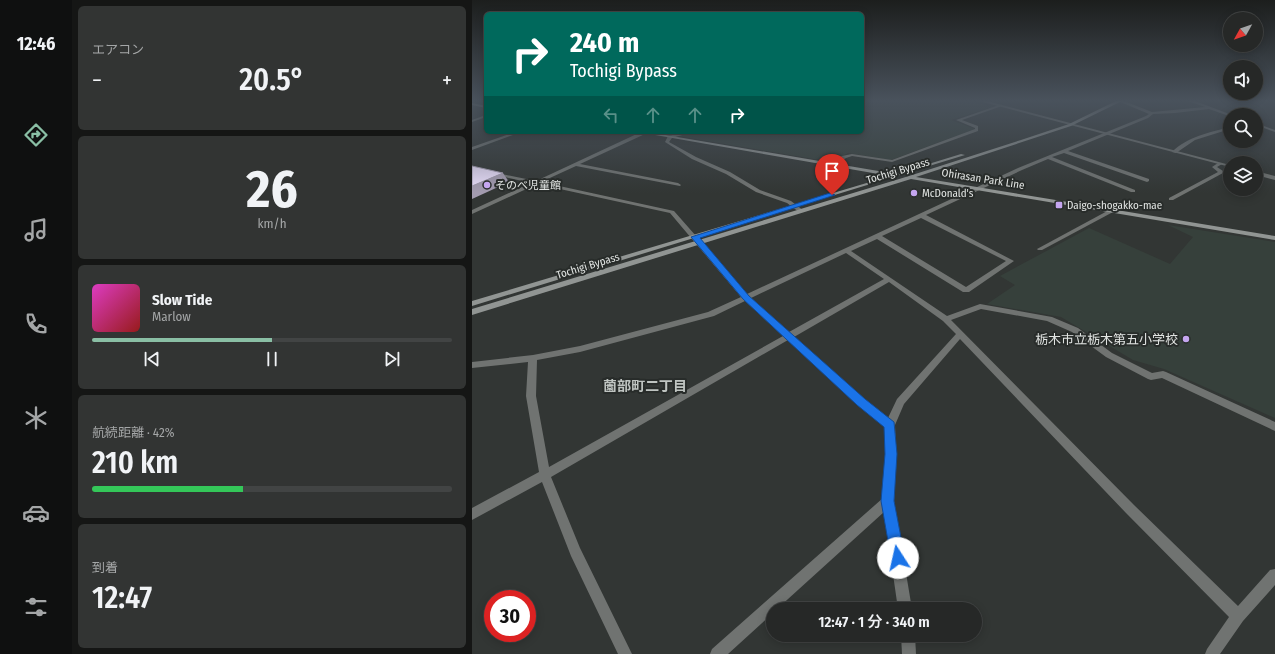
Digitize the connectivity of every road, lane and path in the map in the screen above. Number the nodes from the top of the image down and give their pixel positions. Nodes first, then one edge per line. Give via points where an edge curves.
1 (973, 132) edge
2 (1035, 132) edge
3 (1050, 132) edge
4 (1095, 132) edge
5 (1111, 132) edge
6 (1218, 132) edge
7 (513, 134) edge
8 (639, 134) edge
9 (654, 134) edge
10 (683, 134) edge
11 (1105, 134) junction
12 (670, 137) junction
13 (472, 149) edge
14 (1063, 151) junction
15 (1174, 152) junction
16 (1047, 157) junction
17 (574, 164) junction
18 (833, 164) junction
19 (1220, 164) junction
20 (1223, 165) edge
21 (486, 172) edge
22 (897, 175) junction
23 (1263, 175) edge
24 (911, 178) junction
25 (1275, 178) edge
26 (1147, 180) dead end
27 (535, 183) junction
28 (678, 185) dead end
29 (976, 188) junction
30 (1133, 191) dead end
31 (1171, 199) dead end
32 (795, 206) junction
33 (801, 211) junction
34 (1111, 211) junction
35 (472, 212) edge
36 (923, 216) junction
37 (877, 236) junction
38 (1275, 238) edge
39 (697, 240) junction
40 (1040, 249) dead end
41 (846, 250) junction
42 (889, 279) junction
43 (746, 298) junction
44 (472, 304) edge
45 (472, 312) edge
46 (946, 319) junction
47 (960, 334) junction
48 (788, 335) junction
49 (533, 358) junction
50 (472, 365) edge
51 (890, 425) junction
52 (1275, 427) edge
53 (545, 475) junction
54 (888, 501) junction
55 (472, 514) edge
56 (1275, 575) edge
57 (904, 602) edge
58 (1238, 616) junction
59 (908, 642) edge
60 (626, 654) edge
61 (717, 654) edge
62 (909, 654) edge
63 (1212, 654) edge

1 - 18 street via 892,162 852,155
2 - 22 main road, Tochigi Bypass
3 - 24 main road, Tochigi Bypass
4 - 11 street
5 - 11 street
6 - 15 street via 1197,138
7 - 13 street
8 - 17 street
9 - 12 main road, Ohirasan Park Line
10 - 12 street
11 - 14 street
11 - 15 street
12 - 18 main road, Ohirasan Park Line
12 - 32 street via 667,142 694,158 728,173 758,191
14 - 16 street
14 - 26 street
15 - 19 street
16 - 29 street
16 - 30 street
17 - 27 street
17 - 28 street
18 - 22 main road, Ohirasan Park Line
19 - 20 street
19 - 31 street via 1214,168 1221,172
21 - 27 street
22 - 24 main road, Ohirasan Park Line
22 - 32 main road, Tochigi Bypass
23 - 25 street
24 - 29 main road, Ohirasan Park Line
24 - 33 main road, Tochigi Bypass
27 - 35 street
27 - 39 street via 672,212
29 - 34 main road, Ohirasan Park Line
29 - 36 street
32 - 33 street
32 - 39 main road, Tochigi Bypass
33 - 39 main road, Tochigi Bypass
34 - 38 main road, Ohirasan Park Line
34 - 40 street
36 - 37 street
36 - 37 street via 1011,262 966,290
37 - 41 street
39 - 43 street
39 - 44 main road, Tochigi Bypass
39 - 45 main road, Tochigi Bypass
41 - 42 street
41 - 43 street
42 - 46 street
42 - 48 street
43 - 48 street
43 - 49 street via 711,314 600,344
46 - 47 street
46 - 52 street via 980,306 1049,319 1076,330 1109,355 1151,377 1163,374
47 - 51 street via 900,402
47 - 58 street
48 - 51 street
48 - 53 street
49 - 50 street
49 - 53 street via 532,396
51 - 54 street
53 - 55 street
53 - 60 street via 575,552
54 - 57 street
54 - 61 street
56 - 58 street
58 - 63 street
59 - 62 street

